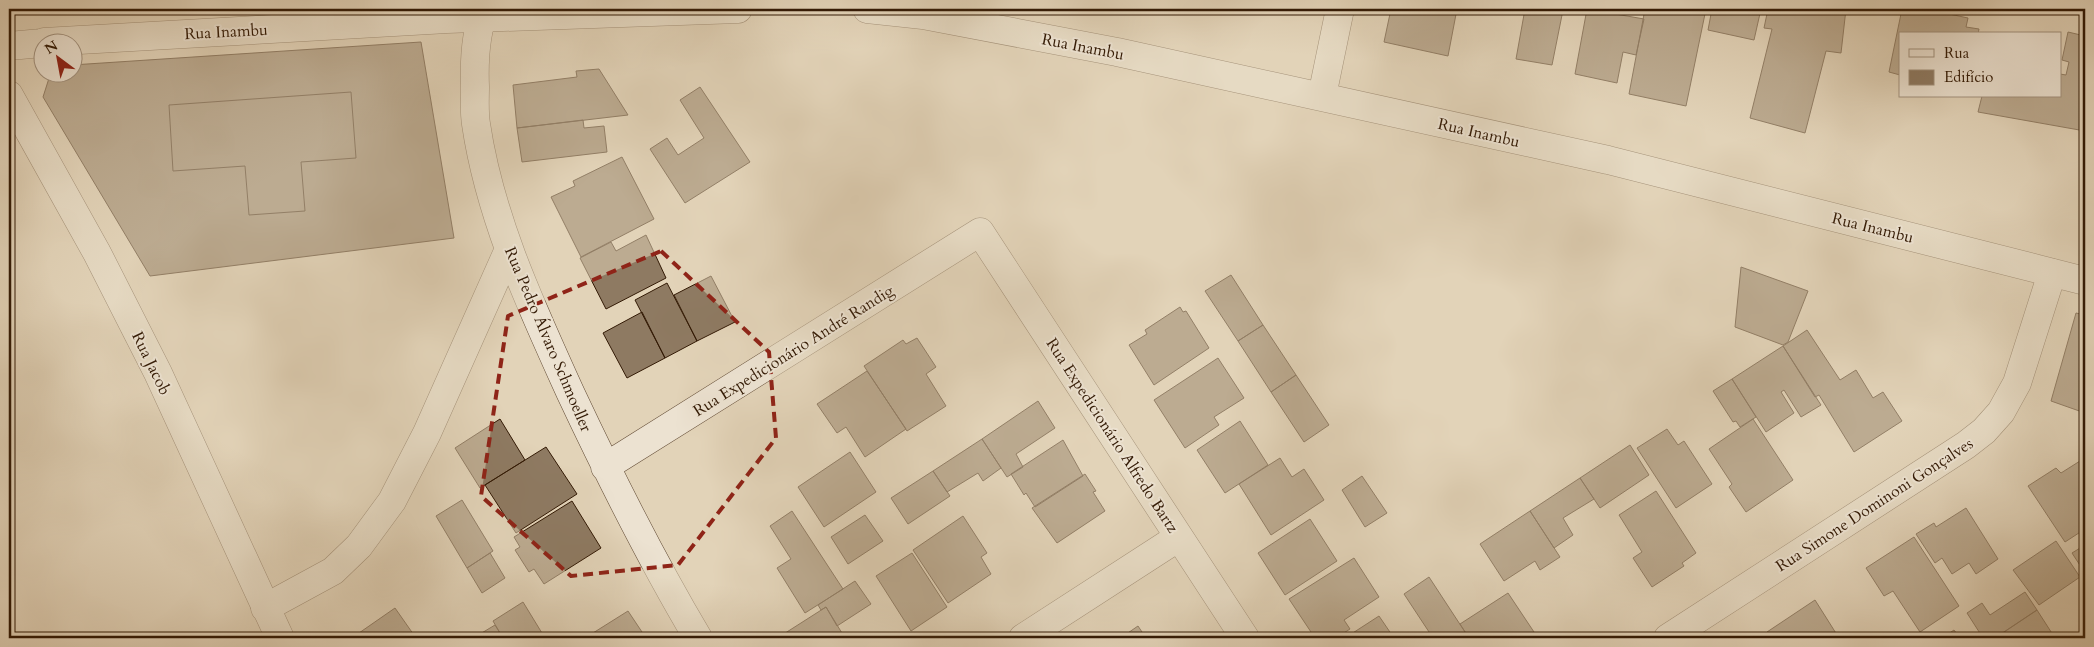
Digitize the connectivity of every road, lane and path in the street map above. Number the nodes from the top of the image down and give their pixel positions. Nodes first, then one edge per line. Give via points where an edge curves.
1 (738, 9) edge
2 (867, 9) edge
3 (1340, 9) edge
4 (483, 13) edge
5 (82, 40) edge
6 (32, 44) edge
7 (9, 46) edge
8 (9, 95) edge
9 (1322, 96) junction
10 (980, 232) joint
11 (509, 249) junction
12 (2052, 273) junction
13 (2085, 281) edge
14 (606, 467) junction
15 (1178, 536) junction
16 (265, 608) junction
17 (280, 638) edge
18 (698, 638) edge
19 (1023, 638) edge
20 (1244, 638) edge
21 (1668, 638) edge

1 - 4 street, Rua Inambu
2 - 9 street, Rua Inambu via 933,16
3 - 9 street
4 - 5 street, Rua Inambu
4 - 11 street, Rua Pedro Álvaro Schmoeller via 474,61 476,123 487,178
6 - 7 street, Rua Inambu
8 - 16 street, Rua Jacob via 97,253 158,373
9 - 12 street, Rua Inambu via 1617,162
10 - 14 street, Rua Expedicionário André Randig
10 - 15 street, Rua Expedicionário Alfredo Bartz
11 - 14 street, Rua Pedro Álvaro Schmoeller
11 - 16 street via 427,433 392,501 360,546 333,571
12 - 13 street, Rua Inambu
12 - 21 street, Rua Simone Dominoni Gonçalves via 2017,383 2000,412 1984,430 1966,445
14 - 18 street, Rua Pedro Álvaro Schmoeller
15 - 19 street
15 - 20 street, Rua Expedicionário Alfredo Bartz
16 - 17 street, Rua Jacob

